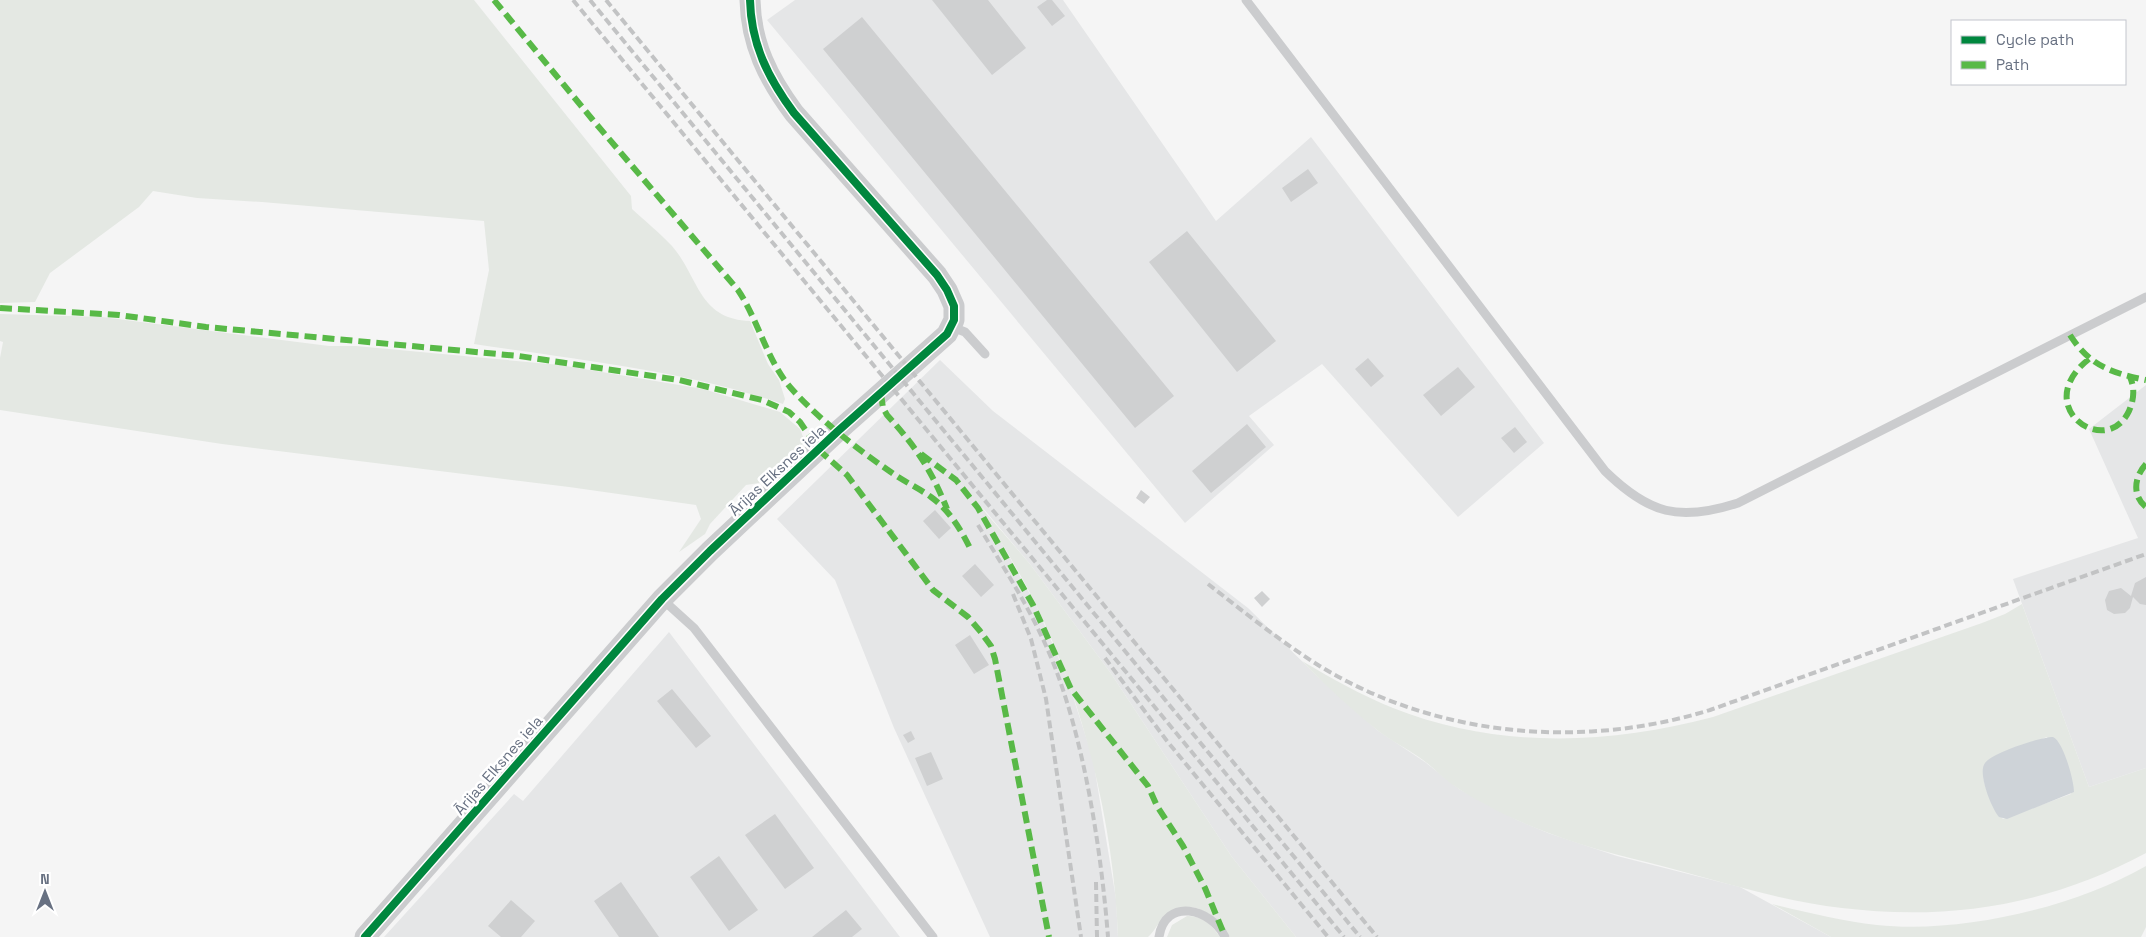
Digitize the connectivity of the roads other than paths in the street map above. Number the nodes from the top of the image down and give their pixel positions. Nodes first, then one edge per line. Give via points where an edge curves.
1 (750, 0) edge
2 (1246, 0) edge
3 (2146, 297) edge
4 (951, 327) junction
5 (985, 354) dead end
6 (662, 599) junction
7 (365, 937) edge
8 (933, 937) edge
9 (1159, 937) edge
10 (1225, 937) edge

1 - 4 street via 759,53 777,90 942,282 954,306
2 - 3 lane via 1605,471 1624,490 1662,511 1701,513 1738,503
4 - 5 lane via 965,332
4 - 6 street, Ārijas Elksnes iela via 941,341 838,431
6 - 7 street, Ārijas Elksnes iela
6 - 8 lane via 694,628
9 - 10 lane via 1168,918 1188,911 1201,912 1214,921

